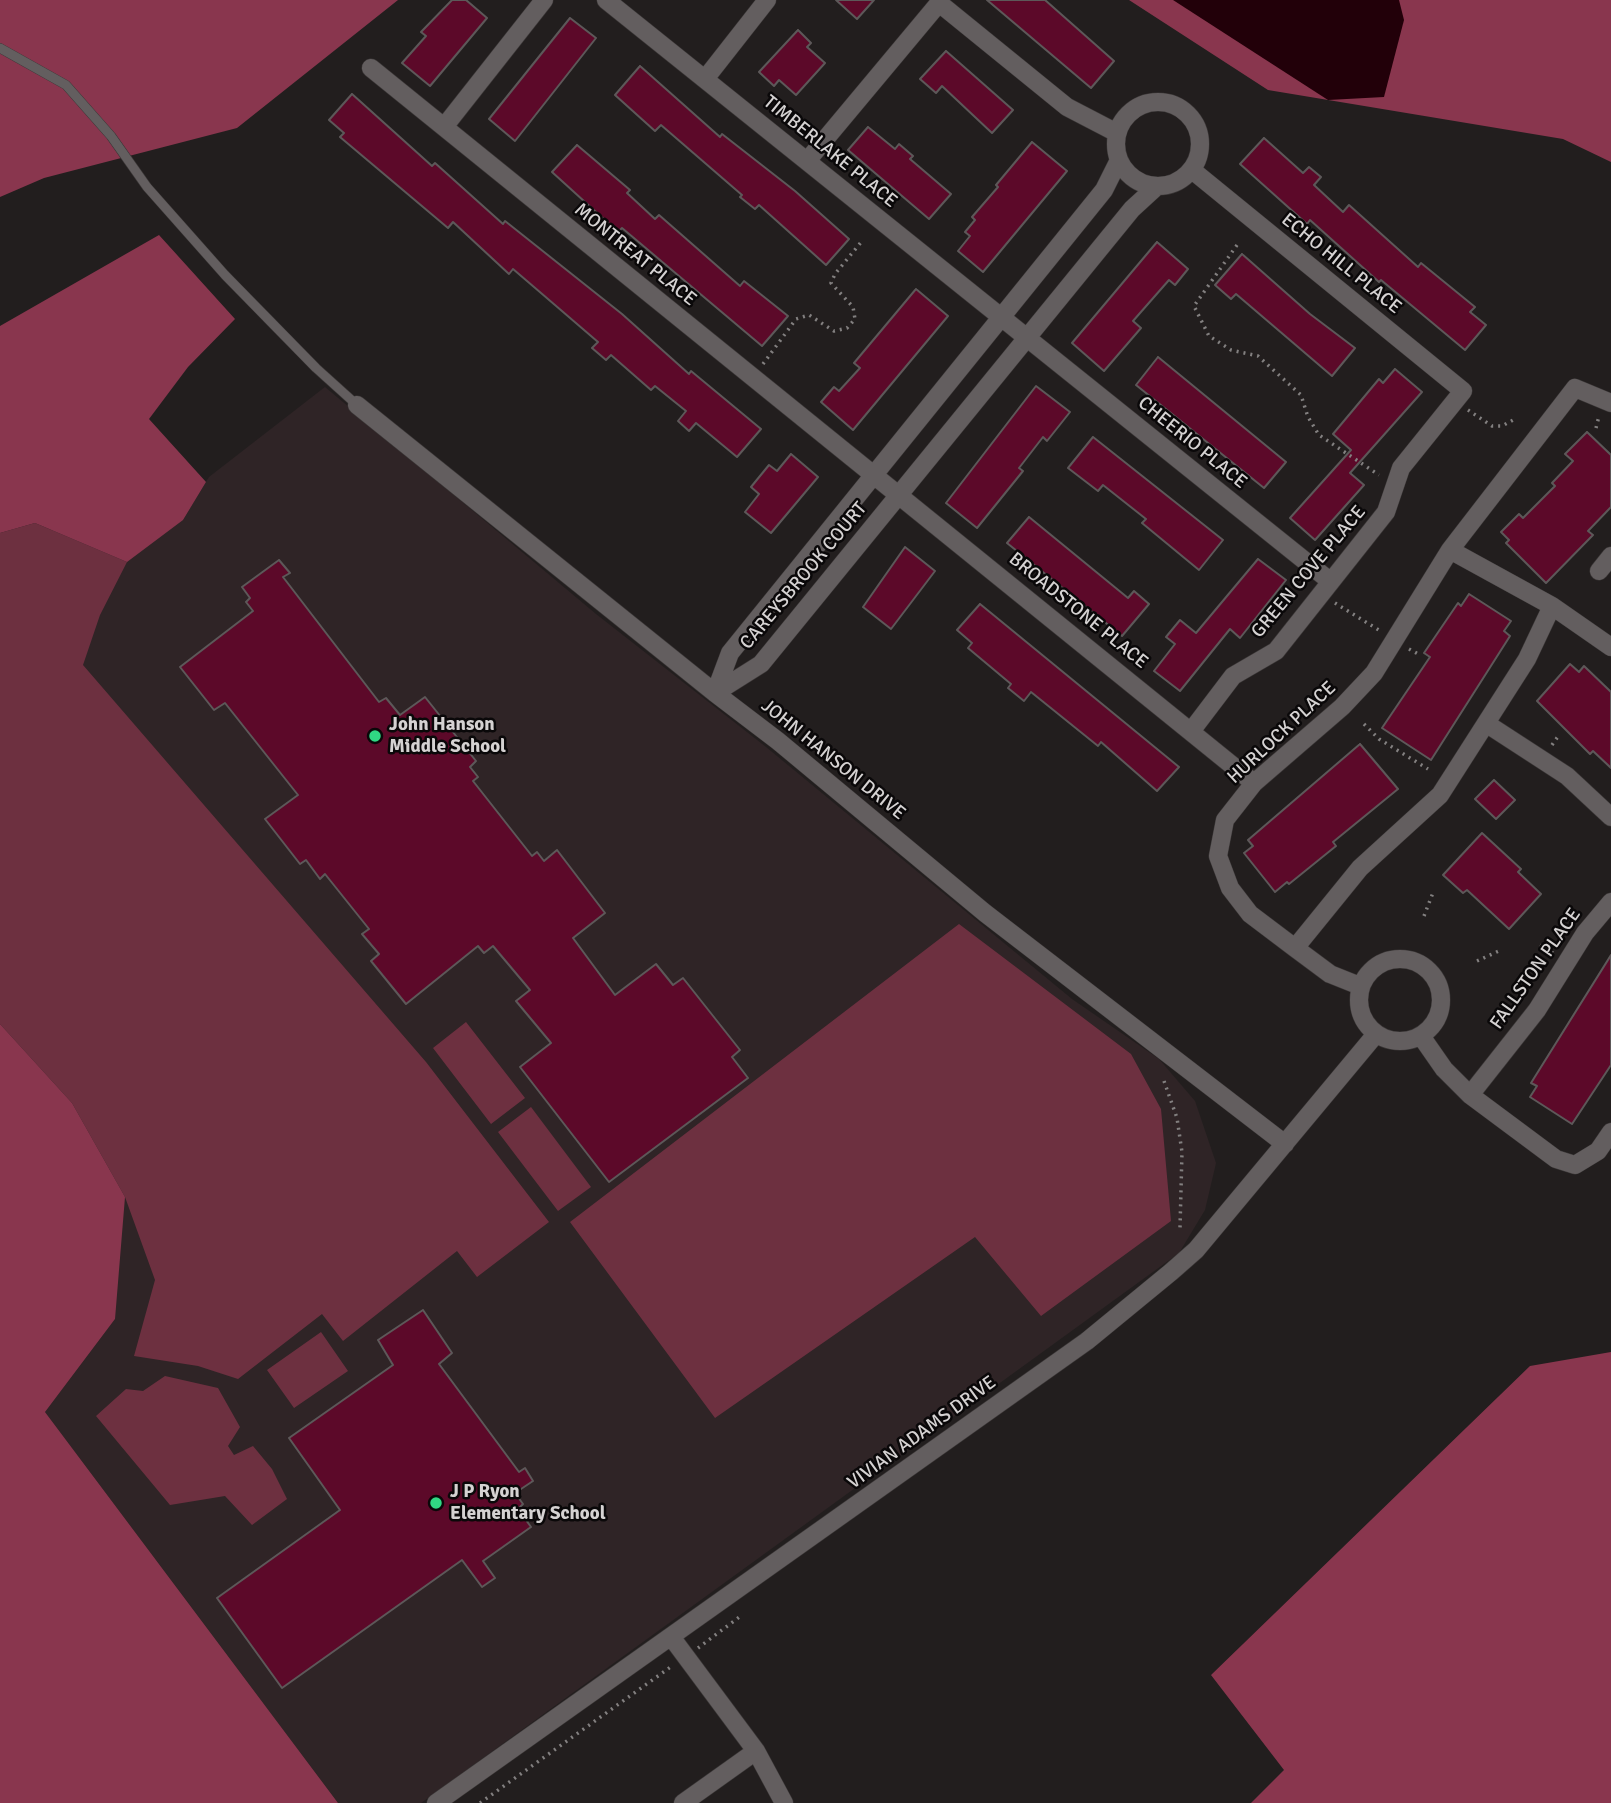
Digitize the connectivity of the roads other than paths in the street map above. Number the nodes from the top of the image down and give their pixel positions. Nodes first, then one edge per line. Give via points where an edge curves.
1 (544, 0) edge
2 (606, 0) edge
3 (767, 0) edge
4 (0, 48) edge
5 (371, 68) dead end
6 (705, 79) junction
7 (444, 127) junction
8 (1117, 133) junction
9 (807, 161) junction
10 (1118, 162) junction
11 (1192, 170) junction
12 (1156, 187) junction
13 (1000, 316) junction
14 (1027, 337) junction
15 (1463, 391) joint
16 (357, 405) joint
17 (1606, 407) edge
18 (874, 474) junction
19 (899, 494) junction
20 (1450, 550) junction
21 (1611, 556) edge
22 (1599, 571) dead end
23 (1326, 587) junction
24 (1552, 606) junction
25 (1611, 647) edge
26 (715, 693) junction
27 (1487, 724) junction
28 (1192, 730) junction
29 (1254, 783) junction
30 (1611, 817) edge
31 (1611, 902) edge
32 (1295, 948) junction
33 (1360, 986) junction
34 (1376, 1034) junction
35 (1420, 1036) junction
36 (1470, 1095) junction
37 (1611, 1132) edge
38 (1285, 1144) junction
39 (672, 1638) junction
40 (756, 1751) junction
41 (441, 1802) edge
42 (683, 1803) edge
43 (784, 1803) edge

1 - 7 street
2 - 6 street, TIMBERLAKE PLACE
3 - 6 street
4 - 16 lane via 66,85 225,275
5 - 7 street, MONTREAT PLACE
6 - 9 street, TIMBERLAKE PLACE
7 - 18 street, MONTREAT PLACE
8 - 9 street via 1067,107 939,3
8 - 10 street
8 - 11 street via 1133,110 1153,102 1180,108 1199,133 1200,148
9 - 13 street, TIMBERLAKE PLACE
10 - 12 street via 1132,178
10 - 13 street, CAREYSBROOK COURT via 1104,190
11 - 12 street via 1171,185
11 - 15 street, ECHO HILL PLACE
12 - 14 street, CAREYSBROOK COURT via 1132,209
13 - 14 street, TIMBERLAKE PLACE
13 - 18 street, CAREYSBROOK COURT
14 - 19 street, CAREYSBROOK COURT
14 - 23 street, CHEERIO PLACE
15 - 23 street, GREEN COVE PLACE via 1401,468 1386,512
16 - 26 street, JOHN HANSON DRIVE
17 - 20 street, HURLOCK PLACE via 1575,388
18 - 19 street, BROADSTONE PLACE
18 - 26 street, CAREYSBROOK COURT via 730,653
19 - 26 street, CAREYSBROOK COURT via 761,664
19 - 28 street, BROADSTONE PLACE
20 - 24 street
20 - 29 street, HURLOCK PLACE via 1374,673
21 - 22 street
23 - 28 street, GREEN COVE PLACE via 1276,651 1233,676
24 - 25 street
24 - 27 street via 1527,659
26 - 38 street, JOHN HANSON DRIVE via 985,913
27 - 30 street via 1567,776
27 - 32 street via 1440,795 1360,867
28 - 29 street, BROADSTONE PLACE
29 - 32 street, HURLOCK PLACE via 1224,820 1218,856 1230,888 1250,914
31 - 36 street, FALLSTON PLACE via 1585,933 1537,1010
32 - 33 street, HURLOCK PLACE via 1329,974
33 - 34 street via 1360,1013
33 - 35 street via 1371,970 1388,960 1414,961 1425,967 1440,988 1441,1001 1436,1021
34 - 35 street via 1398,1041
34 - 38 street, VIVIAN ADAMS DRIVE
35 - 36 street
36 - 37 street via 1556,1159 1575,1164 1598,1151
38 - 39 street, VIVIAN ADAMS DRIVE via 1196,1250 1087,1341
39 - 40 street
39 - 41 street, VIVIAN ADAMS DRIVE
40 - 42 street
40 - 43 street

